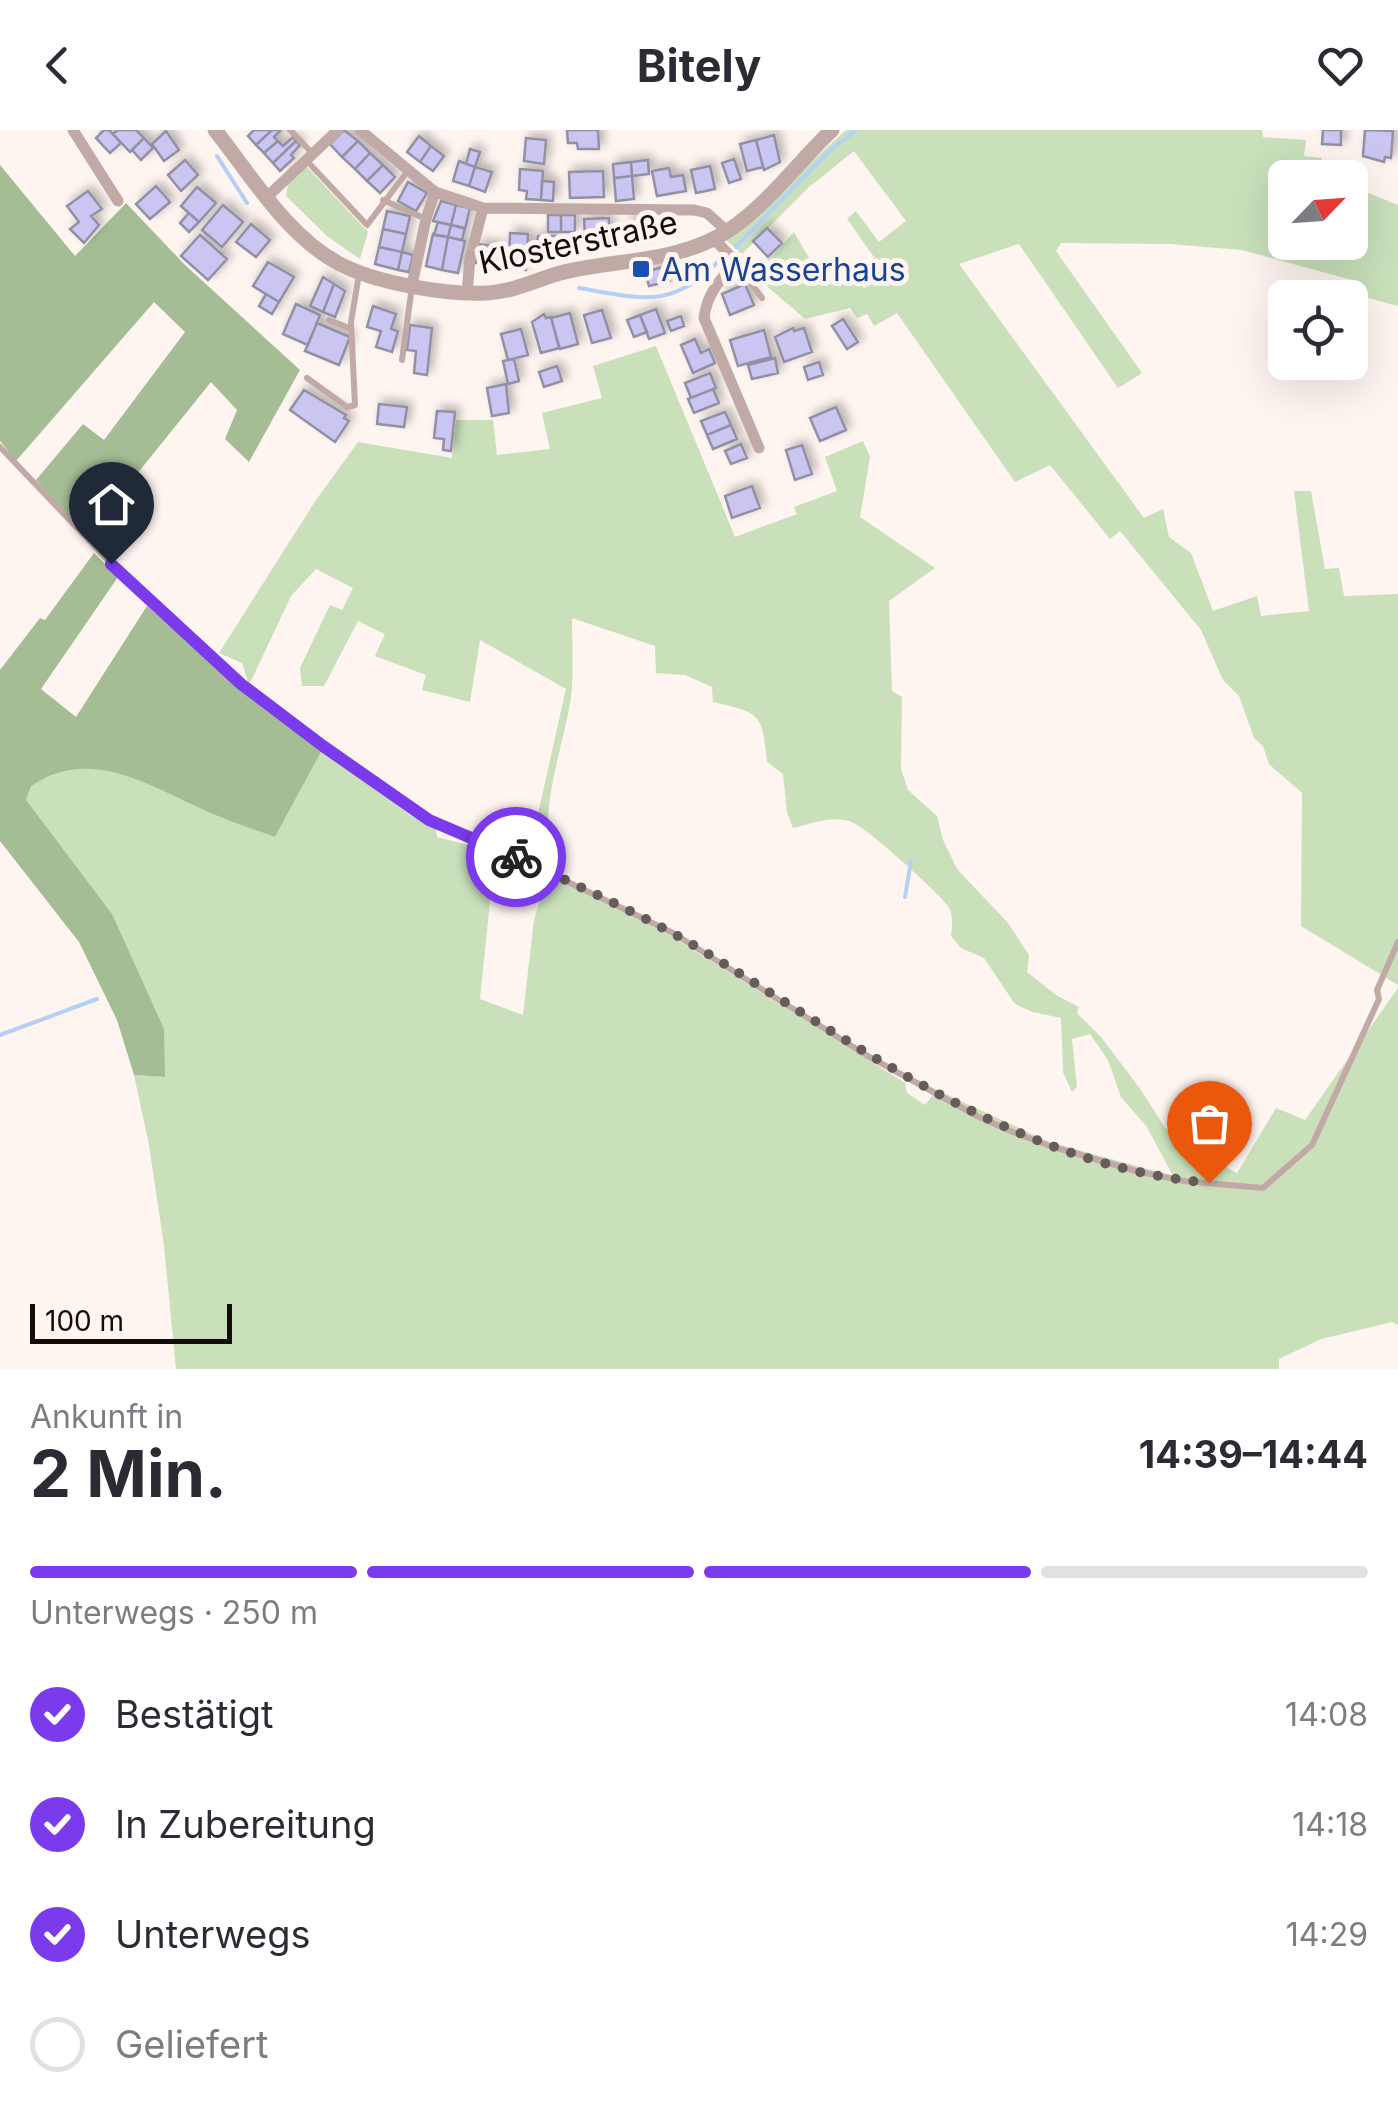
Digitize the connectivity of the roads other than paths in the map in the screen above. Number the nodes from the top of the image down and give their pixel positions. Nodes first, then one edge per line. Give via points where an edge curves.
1 (73, 130) edge
2 (215, 130) edge
3 (290, 130) edge
4 (338, 130) edge
5 (360, 130) edge
6 (832, 130) edge
7 (308, 156) junction
8 (407, 172) junction
9 (435, 192) junction
10 (267, 197) junction
11 (383, 200) junction
12 (118, 201) dead end
13 (483, 208) junction
14 (426, 219) junction
15 (720, 238) junction
16 (735, 261) junction
17 (359, 272) junction
18 (412, 285) junction
19 (467, 293) junction
20 (762, 298) dead end
21 (329, 320) dead end
22 (352, 329) junction
23 (402, 360) dead end
24 (307, 378) dead end
25 (0, 447) edge
26 (759, 448) dead end
27 (1398, 942) edge

1 - 12 street
2 - 10 street, Klosterstraße
3 - 7 lane
4 - 7 street
5 - 8 street
6 - 15 street
7 - 10 street
7 - 11 lane via 367,225
8 - 9 street
8 - 11 lane
9 - 13 street
9 - 14 street
10 - 17 street, Klosterstraße via 318,250
11 - 14 lane
13 - 15 street via 694,210 707,213
13 - 19 street
14 - 18 street
15 - 16 street
15 - 19 street, Klosterstraße via 492,293
16 - 20 lane
16 - 26 street via 714,286 704,318
17 - 18 street, Klosterstraße
17 - 22 lane
18 - 19 street, Klosterstraße
18 - 23 lane
21 - 22 lane
22 - 24 lane via 355,405 347,408
25 - 27 lane via 127,580 241,684 429,820 673,933 880,1063 977,1116 1050,1146 1136,1171 1263,1188 1312,1145

